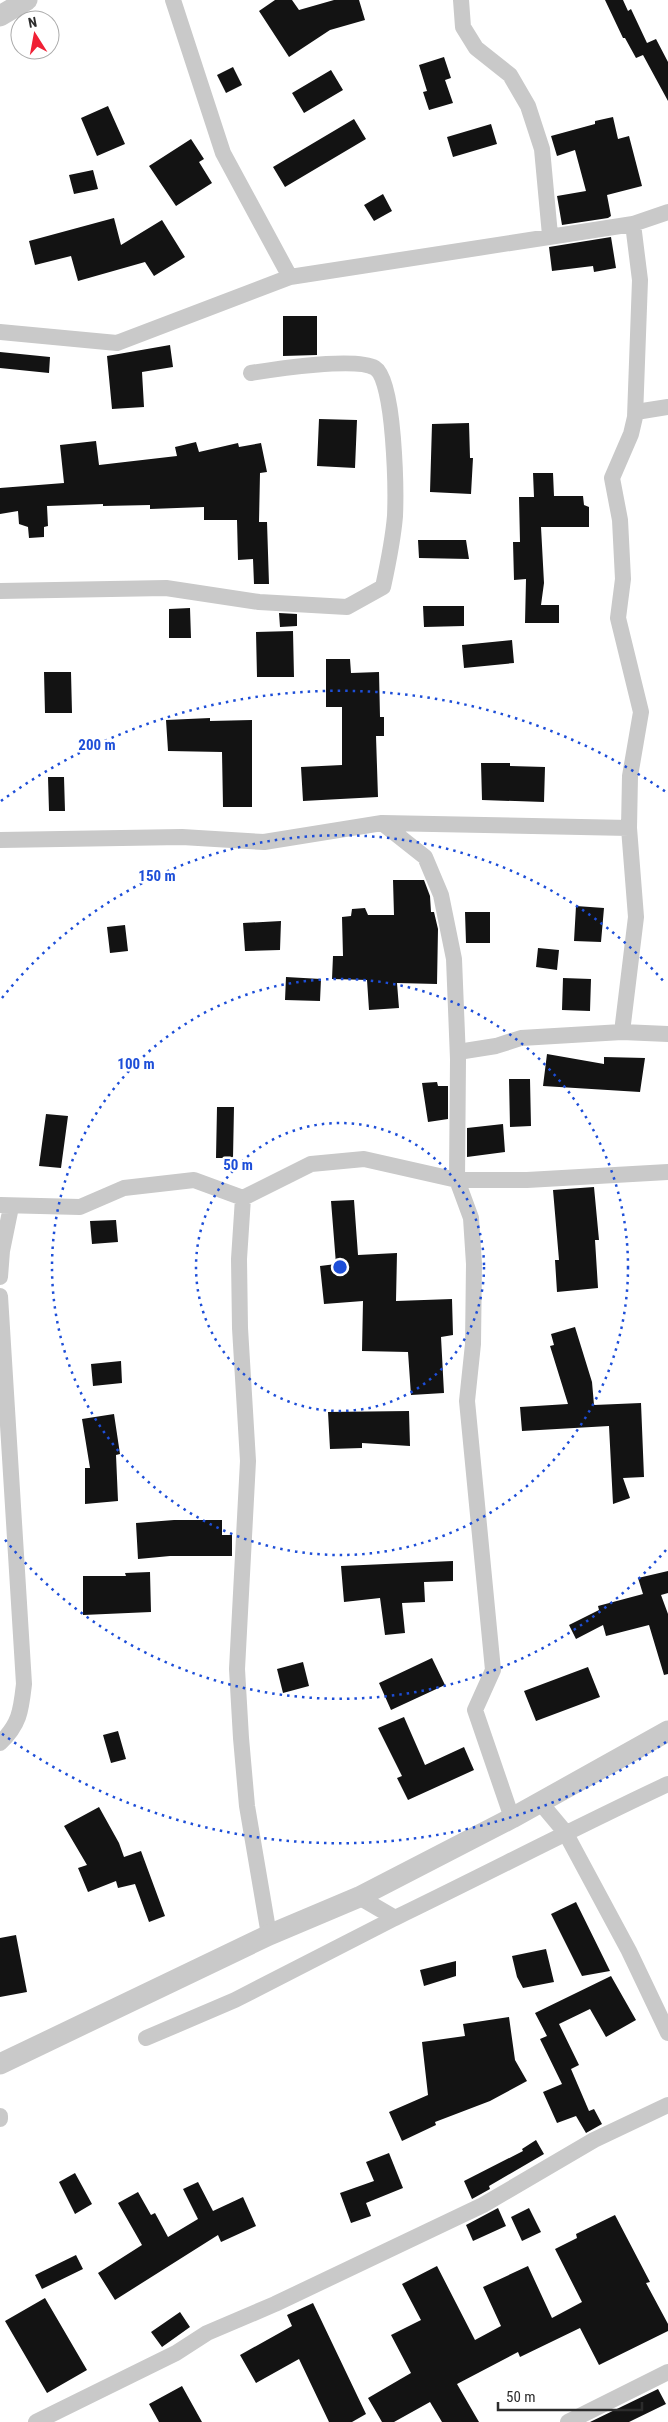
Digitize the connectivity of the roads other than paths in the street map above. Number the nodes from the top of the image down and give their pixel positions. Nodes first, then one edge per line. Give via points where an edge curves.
1 (27, 0) edge
2 (173, 0) edge
3 (461, 0) edge
4 (0, 16) edge
5 (668, 212) edge
6 (633, 224) junction
7 (550, 235) junction
8 (290, 277) junction
9 (0, 332) edge
10 (252, 373) dead end
11 (668, 407) edge
12 (636, 412) junction
13 (0, 591) edge
14 (382, 823) junction
15 (629, 828) junction
16 (0, 840) edge
17 (622, 1032) junction
18 (668, 1034) edge
19 (458, 1052) junction
20 (668, 1172) edge
21 (457, 1180) junction
22 (243, 1198) junction
23 (6, 1206) edge
24 (0, 1277) edge
25 (0, 1296) edge
26 (668, 1731) edge
27 (0, 1743) edge
28 (668, 1784) edge
29 (539, 1801) junction
30 (512, 1818) junction
31 (566, 1832) junction
32 (359, 1897) junction
33 (395, 1918) junction
34 (269, 1935) junction
35 (668, 2033) edge
36 (146, 2038) dead end
37 (0, 2064) edge
38 (668, 2105) edge
39 (668, 2372) edge
40 (36, 2422) edge
41 (568, 2422) edge

1 - 4 street
2 - 8 street via 223,153
3 - 7 street via 463,27 476,48 510,75 528,106 542,149
5 - 6 street
6 - 7 street
6 - 12 street via 640,280
7 - 8 street
8 - 9 street via 117,343
10 - 13 street via 296,366 366,365 377,369 381,375 388,396 394,450 395,516 382,587 347,607 259,602 166,588
11 - 12 street
12 - 15 street via 631,434 612,478 620,520 623,579 618,618 641,712 630,776
14 - 15 street
14 - 16 street via 264,842 182,837
14 - 19 street via 425,857 441,895 454,959
15 - 17 street via 636,917
17 - 18 street
17 - 19 street via 521,1038
19 - 21 street
20 - 21 street via 527,1180
21 - 22 street via 364,1159 311,1164
21 - 30 street via 471,1218 473,1344 467,1401 494,1670 475,1710
22 - 23 street via 194,1180 124,1188 80,1207
22 - 34 street via 239,1259 240,1328 248,1461 237,1669 248,1806
23 - 24 street
25 - 27 street via 24,1684 20,1715
26 - 29 street
28 - 31 street
29 - 30 street
29 - 31 street
30 - 32 street
31 - 33 street via 524,1856
31 - 35 street
32 - 33 street
32 - 34 street
33 - 36 street via 235,2000
34 - 37 street
38 - 40 street via 594,2140 483,2205 207,2333 176,2353
39 - 41 street

